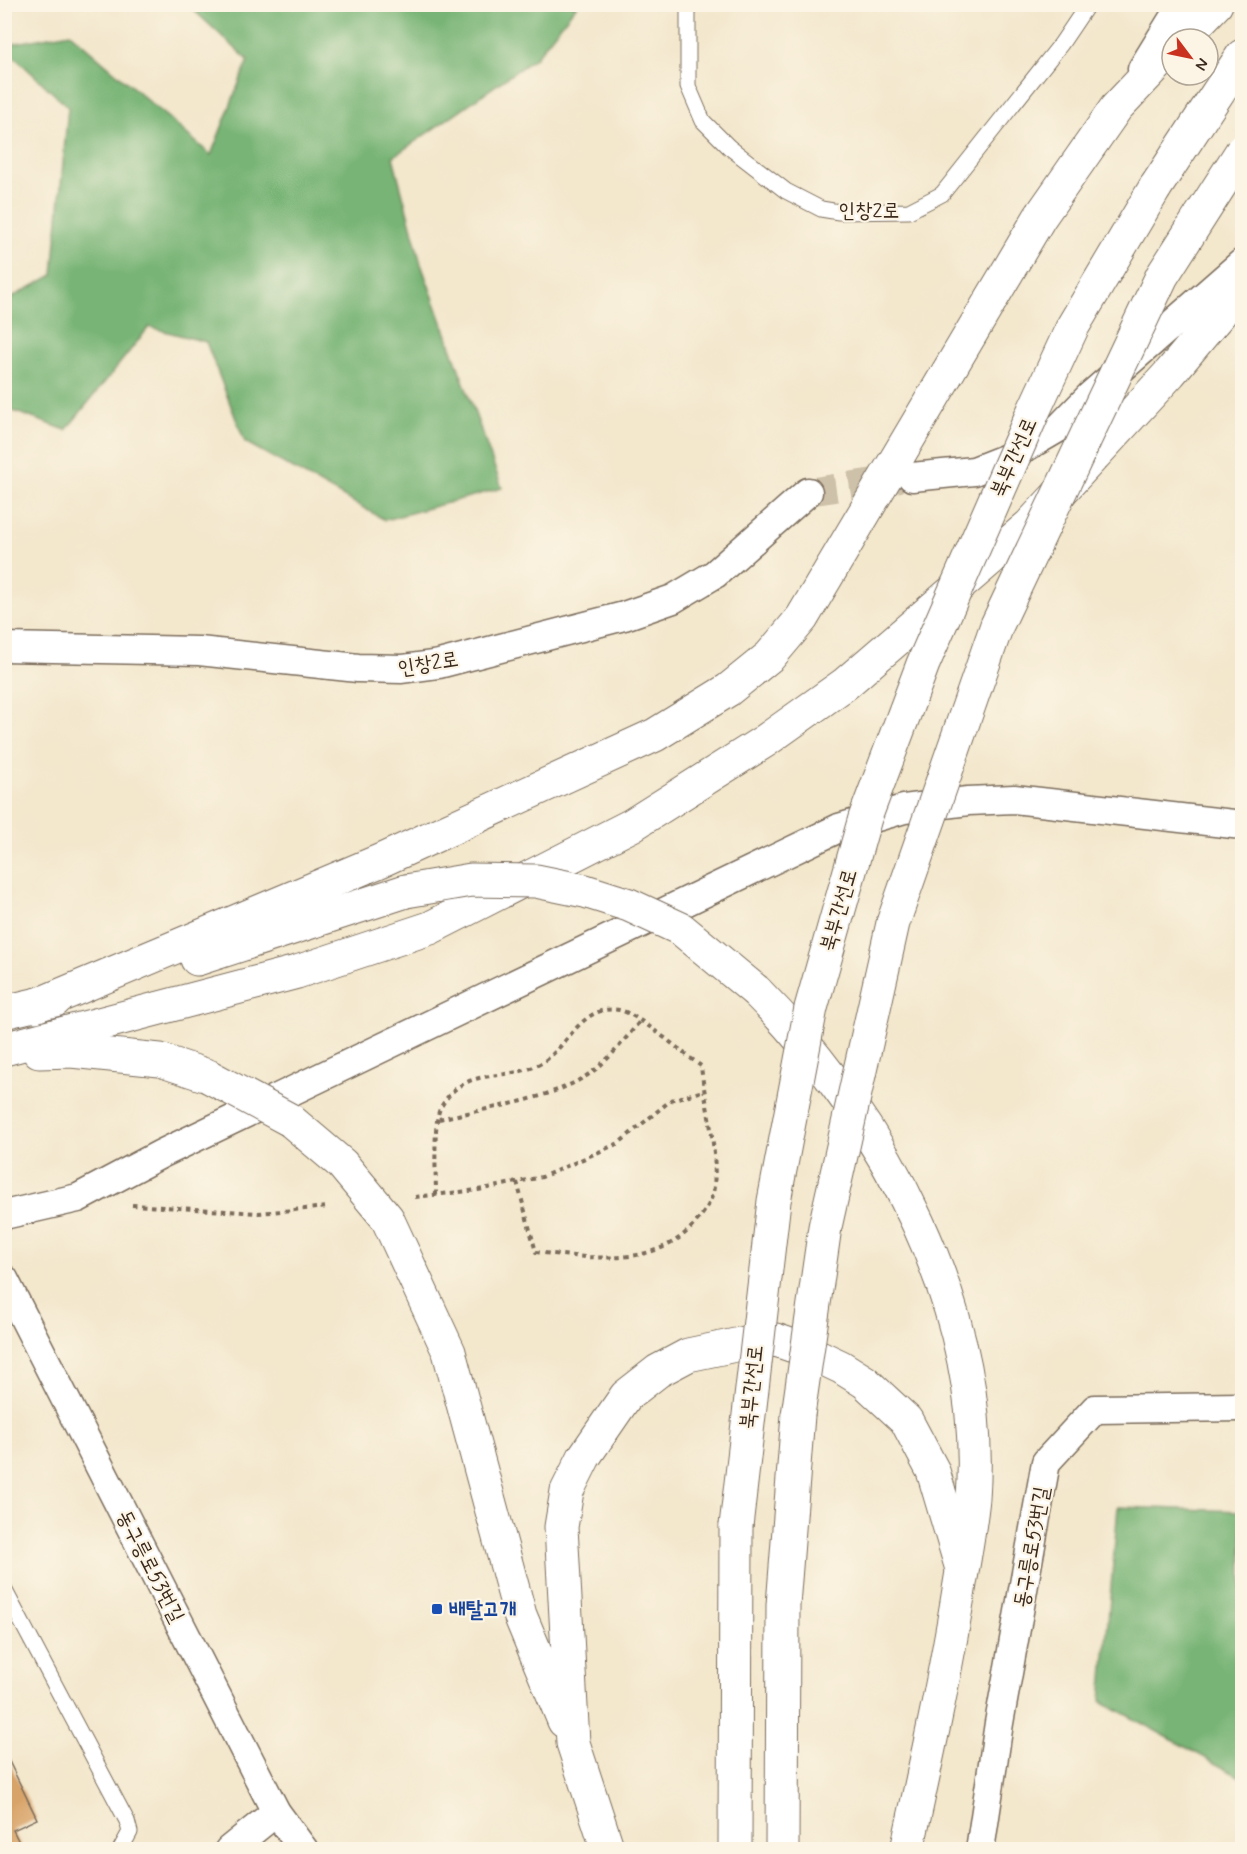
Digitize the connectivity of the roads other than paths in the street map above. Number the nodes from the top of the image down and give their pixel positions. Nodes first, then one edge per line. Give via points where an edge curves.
1 (688, 4) edge
2 (1088, 4) edge
3 (1182, 4) edge
4 (1216, 4) edge
5 (1194, 27) edge
6 (1242, 56) edge
7 (1160, 62) edge
8 (1123, 100) junction
9 (1242, 151) edge
10 (1242, 264) edge
11 (1242, 287) edge
12 (912, 477) tunnel mouth
13 (808, 492) tunnel mouth
14 (4, 647) edge
15 (1242, 825) edge
16 (20, 1009) edge
17 (4, 1051) edge
18 (4, 1215) edge
19 (4, 1279) edge
20 (1242, 1407) edge
21 (962, 1569) junction
22 (4, 1589) edge
23 (573, 1743) junction
24 (276, 1812) junction
25 (120, 1850) edge
26 (229, 1850) edge
27 (304, 1850) edge
28 (608, 1850) edge
29 (735, 1850) edge
30 (782, 1850) edge
31 (907, 1850) edge
32 (980, 1850) edge

1 - 2 lane, 인창2로 via 688,86 703,121 729,147 786,191 821,209 839,212 909,211 942,194
3 - 8 street
4 - 5 highway
6 - 29 highway, 북부간선로, bridge via 1155,188 1073,326 1034,410 923,664 865,818 811,1008 774,1201 736,1526
7 - 8 highway
8 - 16 highway via 1040,217 802,618 770,656 728,690 655,735 382,860
9 - 30 highway, bridge via 1162,276 997,625 893,923 825,1227 798,1415 783,1605
10 - 12 street via 1090,396 1060,427 1007,458 974,471
11 - 17 highway via 1170,373 1030,525 845,684 765,741 632,825 430,927 297,972
13 - 14 street, 인창2로 via 714,574 673,599 624,616 439,664 402,669 358,668 200,651
15 - 18 street via 1014,799 904,809 839,828 161,1154 78,1198
16 - 21 highway, bridge via 284,932 406,891 471,880 536,881 585,891 629,905 681,929 782,1017 841,1091 886,1158 945,1294 969,1392 973,1497
17 - 23 highway, bridge via 71,1051 160,1060 208,1076 290,1120 342,1164 387,1218 449,1352 520,1615
19 - 24 street, 동구릉로53번길
20 - 32 street, 동구릉로53번길 via 1095,1409 1046,1462
21 - 23 highway via 923,1450 906,1420 866,1382 805,1350 776,1340 688,1355 658,1371 626,1396 584,1457 567,1491 561,1561
21 - 31 highway
22 - 25 lane via 127,1821 130,1832
23 - 28 highway
24 - 26 street
24 - 27 street, 동구릉로53번길

